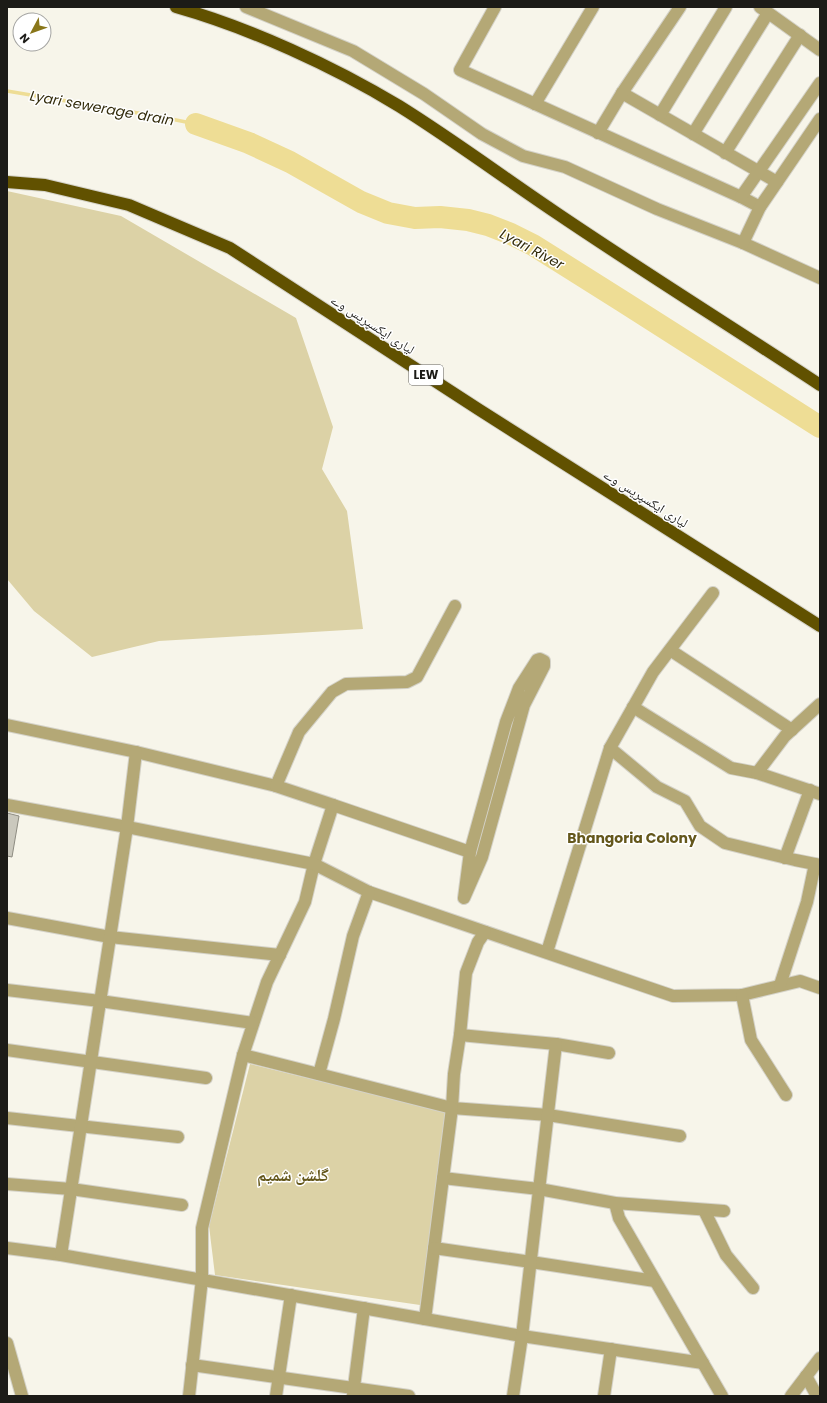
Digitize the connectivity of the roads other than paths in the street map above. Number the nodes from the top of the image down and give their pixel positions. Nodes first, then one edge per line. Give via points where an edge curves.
1 (176, 7) edge
2 (246, 7) edge
3 (495, 7) edge
4 (593, 7) edge
5 (680, 7) edge
6 (726, 7) edge
7 (764, 10) edge
8 (800, 35) junction
9 (820, 50) edge
10 (820, 82) edge
11 (622, 93) junction
12 (535, 104) junction
13 (660, 115) junction
14 (820, 119) edge
15 (598, 133) junction
16 (693, 134) junction
17 (725, 153) junction
18 (758, 172) junction
19 (7, 182) edge
20 (776, 182) junction
21 (741, 197) junction
22 (760, 207) junction
23 (743, 243) junction
24 (820, 278) edge
25 (820, 385) edge
26 (713, 593) dead end
27 (455, 606) dead end
28 (820, 626) edge
29 (670, 650) junction
30 (820, 704) edge
31 (633, 707) junction
32 (7, 725) edge
33 (792, 730) junction
34 (610, 748) junction
35 (136, 752) junction
36 (757, 773) junction
37 (276, 786) junction
38 (815, 792) edge
39 (333, 805) junction
40 (7, 806) edge
41 (127, 827) junction
42 (470, 852) junction
43 (785, 858) junction
44 (314, 864) junction
45 (817, 865) edge
46 (369, 892) junction
47 (7, 918) edge
48 (485, 932) junction
49 (110, 937) junction
50 (547, 952) junction
51 (280, 954) junction
52 (780, 985) junction
53 (820, 988) edge
54 (7, 990) edge
55 (742, 995) junction
56 (100, 1000) junction
57 (253, 1023) junction
58 (460, 1035) junction
59 (556, 1044) junction
60 (7, 1050) edge
61 (609, 1053) dead end
62 (243, 1055) junction
63 (91, 1062) junction
64 (319, 1074) junction
65 (206, 1078) dead end
66 (786, 1095) dead end
67 (452, 1108) junction
68 (548, 1115) junction
69 (7, 1118) edge
70 (81, 1126) junction
71 (680, 1136) dead end
72 (178, 1137) dead end
73 (443, 1178) junction
74 (7, 1184) edge
75 (539, 1189) junction
76 (71, 1190) junction
77 (615, 1203) junction
78 (182, 1205) dead end
79 (704, 1210) junction
80 (724, 1211) dead end
81 (7, 1248) edge
82 (434, 1248) junction
83 (61, 1255) junction
84 (531, 1262) junction
85 (202, 1279) junction
86 (655, 1282) junction
87 (753, 1288) dead end
88 (291, 1295) junction
89 (364, 1308) junction
90 (425, 1319) junction
91 (522, 1336) junction
92 (7, 1343) edge
93 (611, 1349) junction
94 (820, 1358) edge
95 (703, 1363) junction
96 (192, 1365) junction
97 (806, 1376) junction
98 (279, 1378) junction
99 (353, 1392) edge
100 (22, 1396) edge
101 (188, 1396) edge
102 (276, 1396) edge
103 (409, 1396) edge
104 (513, 1396) edge
105 (604, 1396) edge
106 (722, 1396) edge
107 (791, 1396) edge
108 (817, 1396) edge

1 - 25 highway via 222,22 291,51 331,69 397,105
2 - 23 street via 353,51 424,94 482,134 523,156 565,168 657,210
3 - 12 street via 460,70
4 - 12 street
5 - 11 street
6 - 13 street
7 - 8 street
7 - 16 street
8 - 9 street
8 - 17 street
10 - 18 street
11 - 13 street
11 - 15 street
12 - 15 street
13 - 16 street
14 - 20 street
15 - 21 street
16 - 17 street
17 - 18 street
18 - 20 street
18 - 21 street
19 - 28 highway, لیاری ایکسپریس وے / LEW via 45,185 129,205 230,248
20 - 22 street
21 - 22 street
22 - 23 street
23 - 24 street
26 - 29 street
27 - 37 street via 417,677 407,682 346,684 332,692 300,732
29 - 31 street via 653,672
29 - 33 street
30 - 33 street
31 - 34 street
31 - 36 street via 731,768
32 - 35 street
33 - 36 street
34 - 43 street via 657,787 685,801 700,826 725,843
34 - 50 street
35 - 37 street
35 - 41 street
36 - 38 street
37 - 39 street
38 - 43 street
39 - 42 street
39 - 44 street
40 - 41 street
41 - 44 street
41 - 49 street
42 - 42 street via 512,705 519,688 537,660 542,659 545,663 524,706 482,856 464,898
43 - 45 street
44 - 46 street
44 - 51 street via 306,902
45 - 52 street
46 - 48 street
46 - 64 street via 353,936
47 - 49 street
48 - 50 street
48 - 58 street via 478,942 466,973
49 - 51 street
49 - 56 street
50 - 55 street via 673,996
51 - 57 street
52 - 53 street via 800,981
52 - 55 street
54 - 56 street
55 - 66 street via 752,1040
56 - 57 street
56 - 63 street
57 - 62 street
58 - 59 street
58 - 67 street
59 - 61 street
59 - 68 street
60 - 63 street
62 - 64 street
62 - 85 street via 202,1228
63 - 65 street
63 - 70 street
64 - 67 street
67 - 68 street
67 - 73 street
68 - 71 street
68 - 75 street
69 - 70 street
70 - 72 street
70 - 76 street
73 - 75 street
73 - 82 street
74 - 76 street
75 - 77 street
75 - 84 street
76 - 78 street
76 - 83 street
77 - 79 street
77 - 86 street via 619,1218
79 - 80 street
79 - 87 street via 726,1255
81 - 83 street
82 - 84 street
82 - 90 street
83 - 85 street
84 - 86 street
84 - 91 street
85 - 88 street
85 - 96 street
86 - 95 street
88 - 89 street
88 - 98 street
89 - 90 street
89 - 99 street
90 - 91 street
91 - 93 street
91 - 104 street
92 - 100 street
93 - 95 street
93 - 105 street
94 - 97 street
95 - 106 street
96 - 98 street
96 - 101 street
97 - 107 street
97 - 108 street
98 - 99 street
98 - 102 street
99 - 103 street

